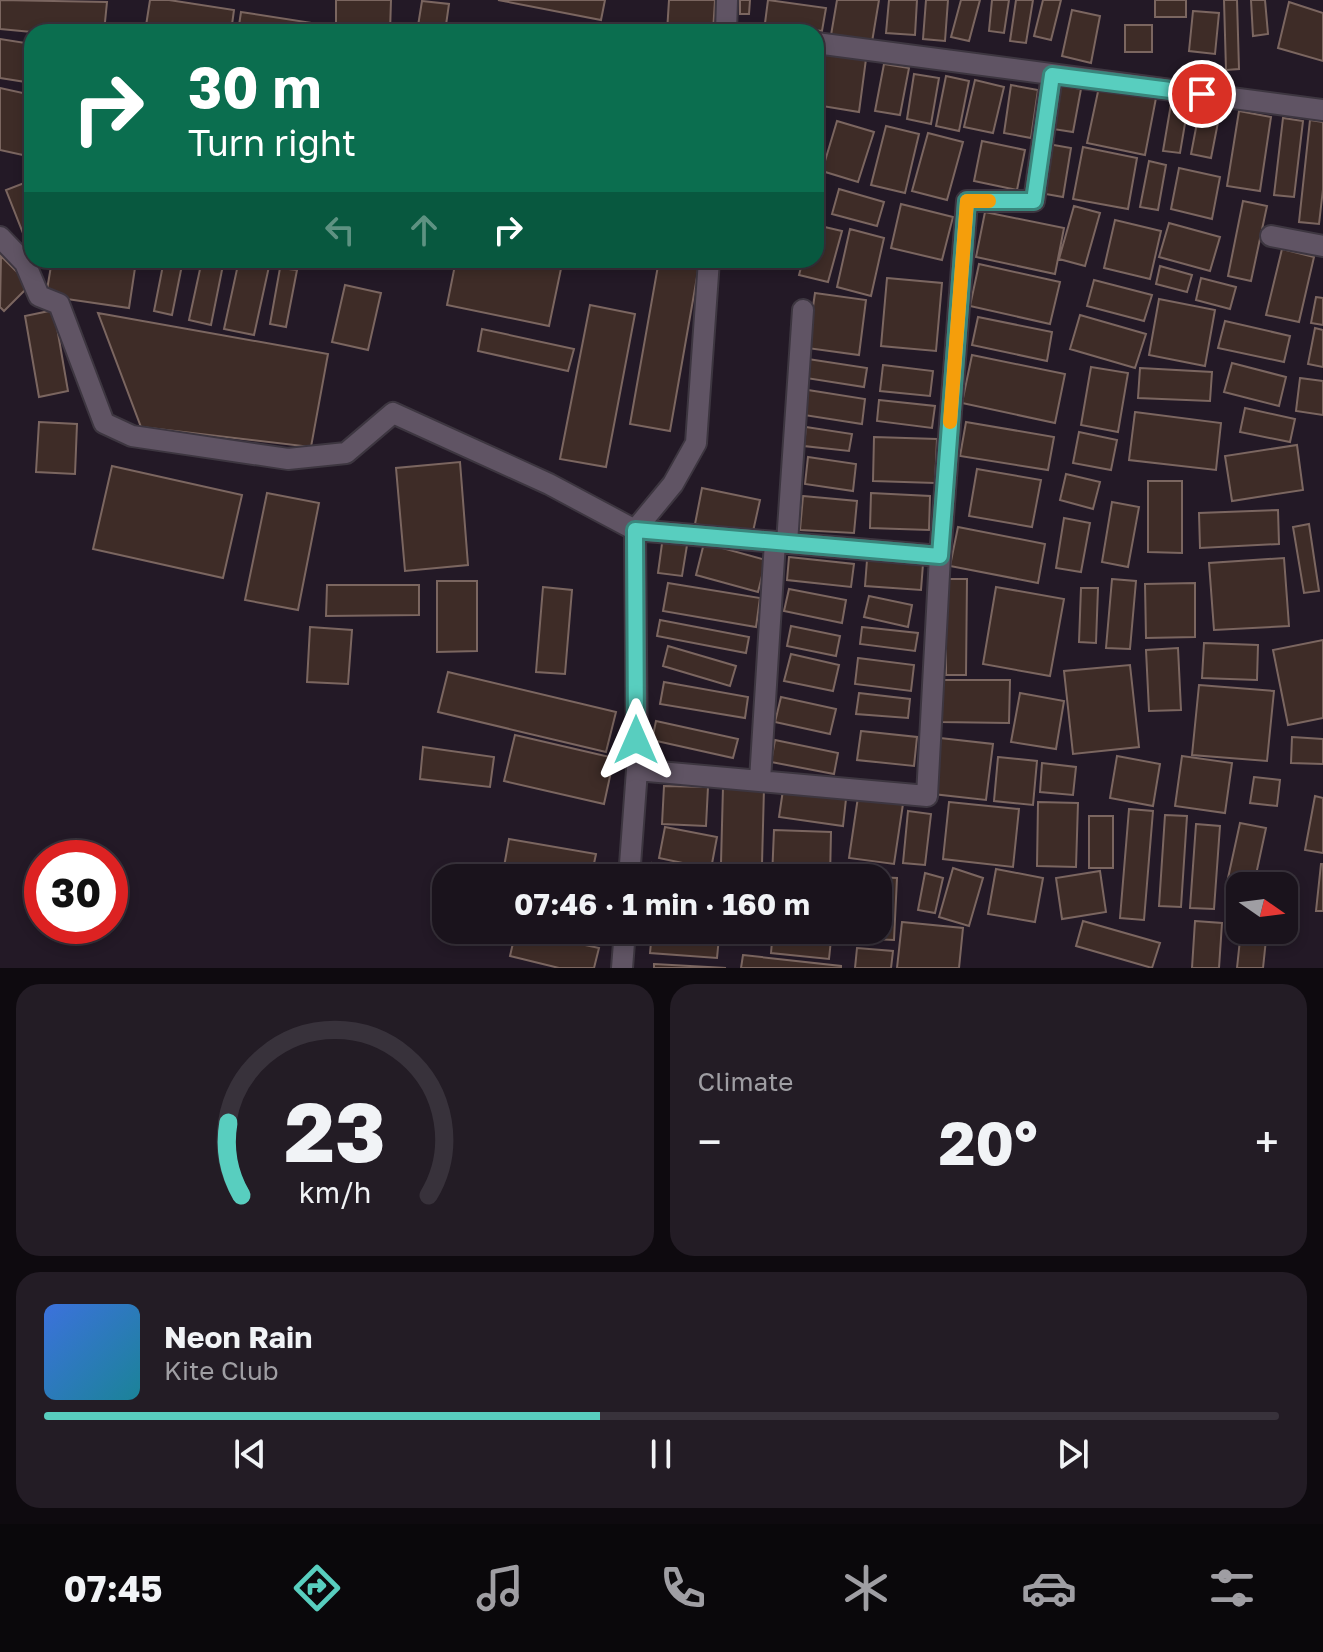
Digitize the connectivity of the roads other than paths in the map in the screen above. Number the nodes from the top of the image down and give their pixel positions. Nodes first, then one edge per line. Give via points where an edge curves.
1 (727, 0) edge
2 (728, 24) edge
3 (824, 44) edge
4 (1052, 75) junction
5 (1323, 110) edge
6 (1271, 236) dead end
7 (0, 237) edge
8 (1323, 246) edge
9 (24, 262) edge
10 (27, 268) edge
11 (708, 268) edge
12 (803, 310) dead end
13 (635, 530) junction
14 (781, 542) junction
15 (940, 556) junction
16 (637, 770) junction
17 (760, 780) junction
18 (630, 864) edge
19 (624, 944) edge
20 (622, 968) edge

1 - 2 street
3 - 4 street
4 - 5 street
4 - 15 street via 1034,201 967,201
6 - 8 street
7 - 9 street
10 - 13 street via 39,296 59,304 104,423 132,436 288,459 346,453 393,413
11 - 13 street via 696,443 673,484
12 - 14 street
13 - 14 street
13 - 16 street
14 - 15 street
14 - 17 street
15 - 17 street via 927,796
16 - 17 street
16 - 18 street
19 - 20 street

